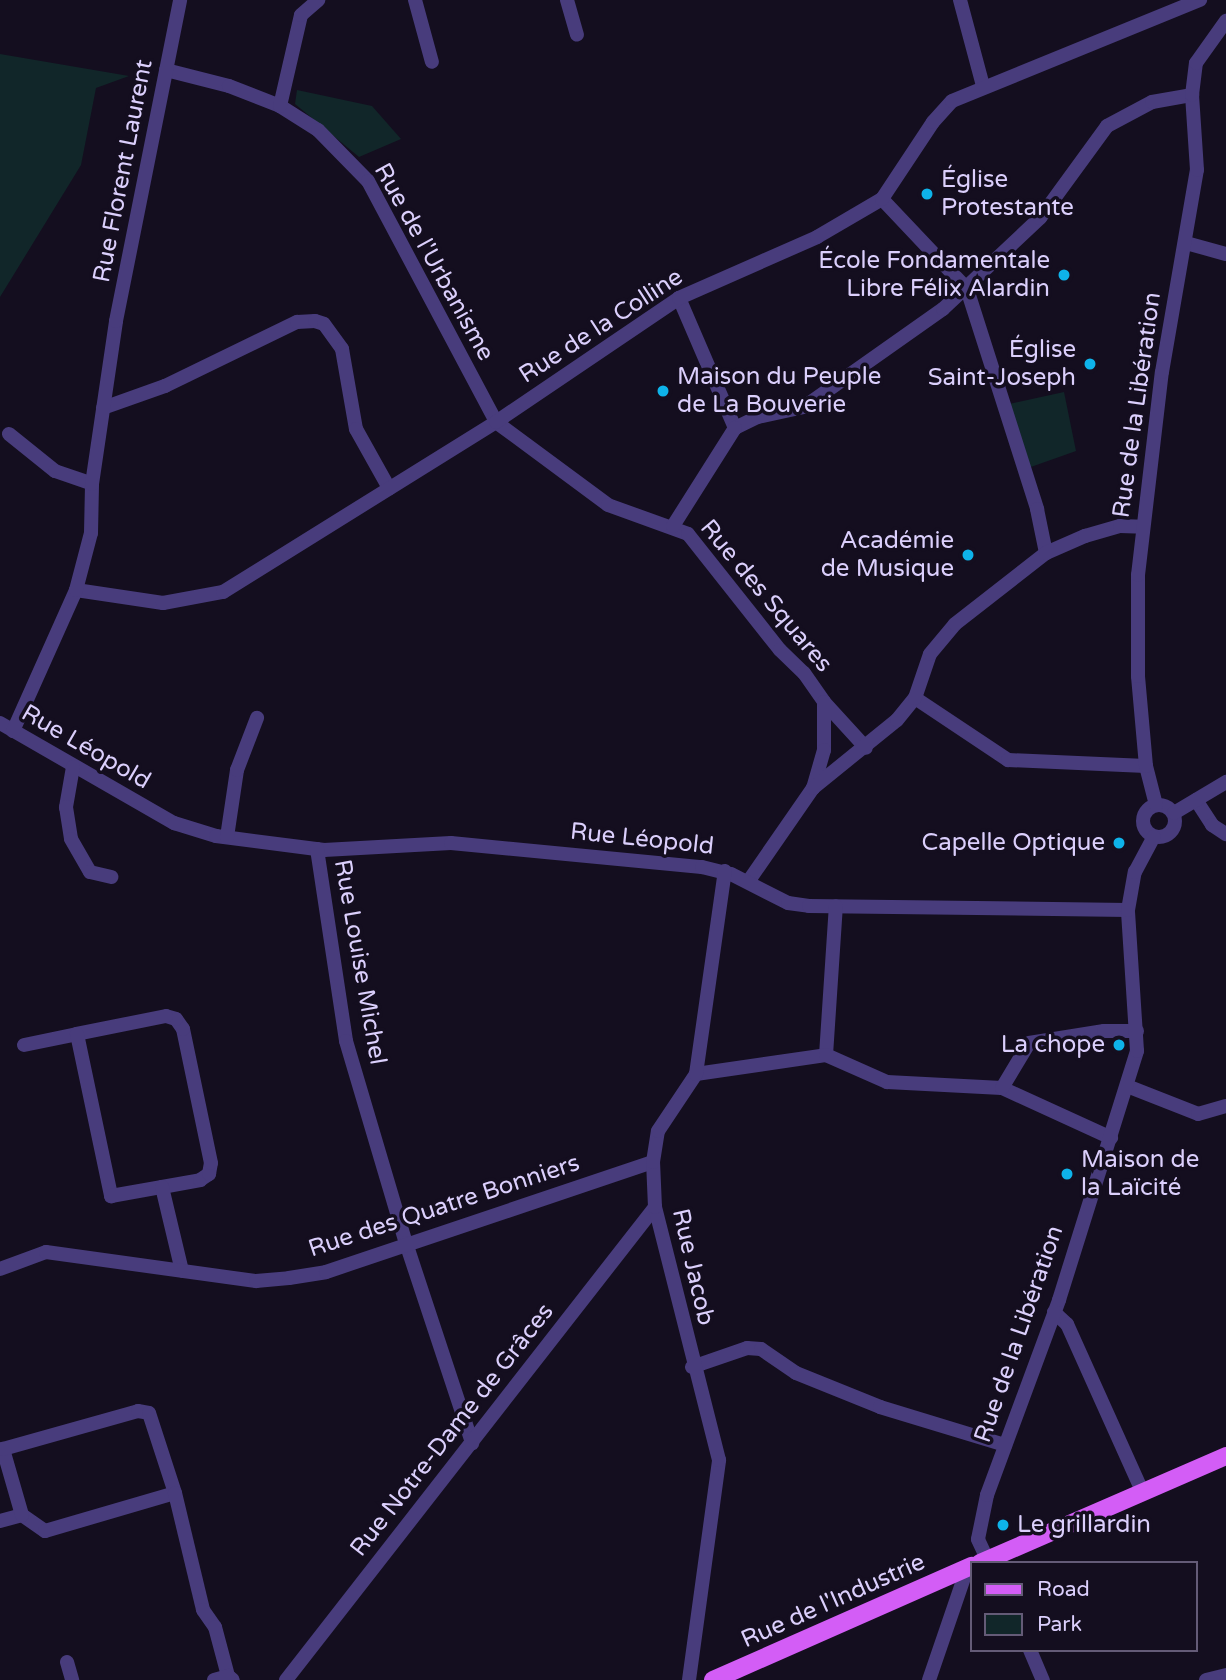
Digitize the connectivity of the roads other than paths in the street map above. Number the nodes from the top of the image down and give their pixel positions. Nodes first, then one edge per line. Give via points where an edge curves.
1 (180, 0) edge
2 (318, 0) edge
3 (415, 0) edge
4 (567, 0) edge
5 (960, 0) edge
6 (1200, 0) edge
7 (1226, 21) edge
8 (577, 35) dead end
9 (432, 62) dead end
10 (166, 70) junction
11 (983, 86) junction
12 (1192, 94) junction
13 (280, 106) junction
14 (883, 199) junction
15 (1186, 243) junction
16 (1226, 254) edge
17 (967, 289) junction
18 (679, 298) junction
19 (103, 408) junction
20 (496, 422) junction
21 (735, 428) junction
22 (9, 434) dead end
23 (92, 484) junction
24 (389, 488) junction
25 (673, 526) junction
26 (1143, 527) junction
27 (1046, 553) junction
28 (76, 590) junction
29 (915, 698) junction
30 (824, 702) junction
31 (257, 718) dead end
32 (4, 731) edge
33 (866, 748) junction
34 (1146, 765) junction
35 (73, 767) junction
36 (1226, 782) edge
37 (813, 788) junction
38 (1196, 800) junction
39 (1156, 805) junction
40 (1174, 813) junction
41 (1226, 834) edge
42 (227, 837) junction
43 (1154, 837) junction
44 (317, 849) junction
45 (724, 871) junction
46 (111, 877) dead end
47 (748, 883) junction
48 (836, 906) junction
49 (1128, 910) junction
50 (1137, 1031) junction
51 (77, 1034) junction
52 (23, 1045) dead end
53 (826, 1055) junction
54 (696, 1074) junction
55 (1127, 1086) junction
56 (1002, 1088) junction
57 (1226, 1106) edge
58 (1111, 1138) junction
59 (653, 1162) junction
60 (162, 1187) junction
61 (655, 1207) junction
62 (406, 1243) junction
63 (0, 1269) edge
64 (182, 1271) junction
65 (1054, 1312) junction
66 (692, 1367) junction
67 (472, 1443) junction
68 (1005, 1445) junction
69 (1226, 1456) edge
70 (175, 1493) junction
71 (1143, 1493) junction
72 (22, 1515) junction
73 (0, 1521) edge
74 (979, 1561) edge
75 (986, 1561) edge
76 (970, 1568) edge
77 (970, 1585) edge
78 (1031, 1652) edge
79 (67, 1662) dead end
80 (1226, 1675) edge
81 (225, 1679) edge
82 (72, 1680) edge
83 (286, 1680) edge
84 (688, 1680) edge
85 (713, 1680) edge
86 (929, 1680) edge
87 (1043, 1680) edge
88 (1206, 1680) edge

1 - 10 street, Rue Florent Laurent
2 - 13 street via 301,15
3 - 9 street
4 - 8 street
5 - 11 street
6 - 11 street, Rue de la Colline
7 - 12 street, Rue de la Libération via 1196,63
10 - 13 street, Rue de l'Urbanisme via 229,86
10 - 19 street, Rue Florent Laurent
11 - 14 street, Rue de la Colline via 952,101 933,122
12 - 15 street, Rue de la Libération via 1197,170
12 - 17 street via 1152,102 1107,126 1040,218
13 - 20 street, Rue de l'Urbanisme via 318,130 368,181
14 - 17 street
14 - 18 street, Rue de la Colline via 817,237
15 - 16 street
15 - 26 street, Rue de la Libération via 1163,362
17 - 21 street via 804,407 758,417
17 - 27 street
18 - 20 street, Rue de la Colline
18 - 21 street
19 - 23 street, Rue Florent Laurent
19 - 24 street via 165,386 297,322 315,321 324,324 342,349 356,429
20 - 24 street, Rue de la Colline
20 - 25 street, Rue des Squares via 608,505
21 - 25 street
22 - 23 street via 55,471
23 - 28 street, Rue Florent Laurent via 91,533
24 - 28 street, Rue de la Colline via 223,592 163,603
25 - 30 street, Rue des Squares via 688,534
26 - 27 street via 1120,526
26 - 34 street, Rue de la Libération via 1136,622
27 - 29 street via 955,624 930,654
28 - 32 street, Rue Florent Laurent
29 - 33 street
29 - 34 street via 1008,760
30 - 33 street
30 - 37 street, Rue des Squares via 824,750
31 - 42 street via 237,770
32 - 35 street, Rue Léopold
33 - 37 street
34 - 39 street, Rue de la Libération
35 - 42 street, Rue Léopold via 177,825
35 - 46 street via 66,807 71,839 90,872
36 - 38 street
37 - 47 street, Rue des Squares
38 - 40 street
38 - 41 street via 1212,825
39 - 40 street
39 - 43 street via 1146,811 1143,822
40 - 43 street via 1172,831
42 - 44 street, Rue Léopold
43 - 49 street, Rue de la Libération via 1135,872
44 - 45 street, Rue Léopold via 438,842
44 - 62 street, Rue Louise Michel via 346,1041
45 - 47 street, Rue Léopold
45 - 54 street, Rue Jacob
47 - 48 street, Rue Léopold via 788,903
48 - 49 street, Rue Léopold
48 - 53 street
49 - 50 street, Rue de la Libération
50 - 55 street, Rue de la Libération via 1138,1048
50 - 56 street via 1104,1031 1029,1043
51 - 52 street
51 - 60 street via 111,1196
51 - 60 street via 166,1016 176,1019 183,1029 211,1163 209,1174 200,1180
53 - 54 street
53 - 56 street via 887,1082
54 - 59 street, Rue Jacob via 658,1131
55 - 57 street via 1198,1114
55 - 58 street, Rue de la Libération
56 - 58 street
58 - 65 street, Rue de la Libération
59 - 61 street, Rue Jacob
59 - 62 street, Rue des Quatre Bonniers
60 - 64 street
61 - 66 street, Rue Jacob
61 - 67 street, Rue Notre-Dame de Grâces
62 - 64 street, Rue des Quatre Bonniers via 326,1272 289,1278 256,1281
62 - 67 street, Rue Louise Michel
63 - 64 street, Rue des Quatre Bonniers via 46,1252
65 - 68 street, Rue de la Libération
65 - 71 street via 1067,1324
66 - 68 street via 747,1348 761,1349 796,1373 880,1407
66 - 84 street, Rue Jacob via 719,1460
67 - 83 street, Rue Notre-Dame de Grâces
68 - 74 street, Rue de la Libération via 977,1533
69 - 71 main road, Rue de l'Industrie
70 - 72 street via 45,1531
70 - 72 street via 154,1419 138,1411 3,1449
70 - 81 street via 203,1610 215,1626
71 - 75 main road, Rue de l'Industrie
72 - 73 street
76 - 85 main road, Rue de l'Industrie
77 - 86 street
78 - 87 street
79 - 82 street
80 - 88 street

